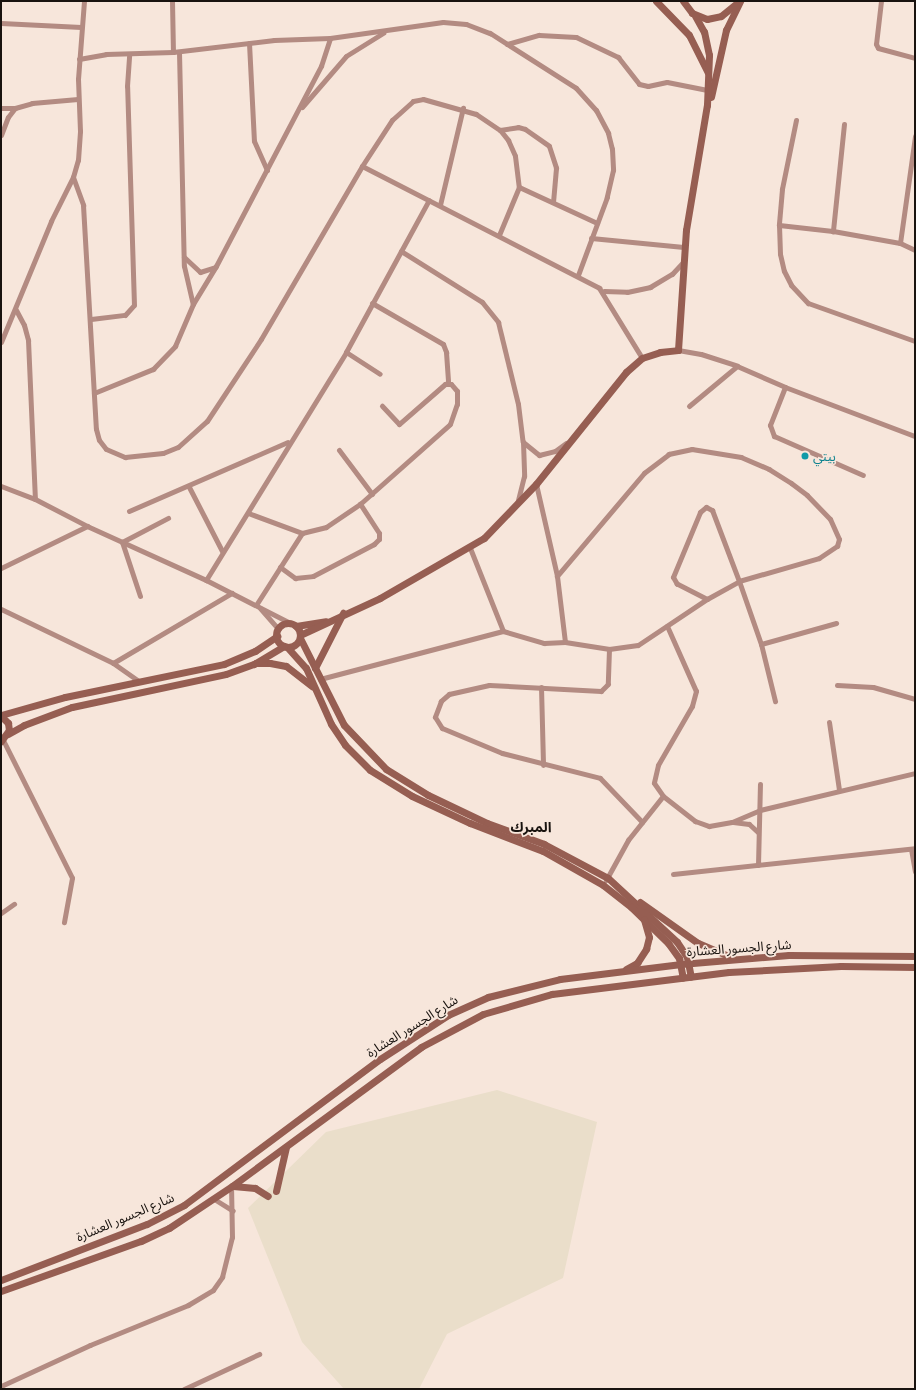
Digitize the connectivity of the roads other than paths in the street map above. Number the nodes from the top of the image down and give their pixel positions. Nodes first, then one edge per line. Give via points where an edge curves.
1 (172, 1) edge
2 (656, 1) edge
3 (684, 1) edge
4 (740, 1) edge
5 (881, 1) edge
6 (83, 2) edge
7 (695, 16) junction
8 (1, 23) edge
9 (81, 27) junction
10 (389, 31) junction
11 (330, 38) junction
12 (249, 43) junction
13 (507, 44) junction
14 (176, 52) junction
15 (129, 54) junction
16 (915, 58) edge
17 (79, 59) junction
18 (708, 74) junction
19 (708, 90) junction
20 (78, 99) junction
21 (707, 105) junction
22 (1, 108) edge
23 (15, 108) junction
24 (463, 108) junction
25 (296, 114) junction
26 (796, 120) dead end
27 (844, 124) dead end
28 (500, 130) junction
29 (1, 135) edge
30 (915, 136) edge
31 (362, 166) junction
32 (267, 170) junction
33 (74, 176) junction
34 (519, 187) junction
35 (429, 200) junction
36 (553, 202) junction
37 (440, 205) junction
38 (597, 223) junction
39 (779, 225) junction
40 (833, 231) junction
41 (499, 235) junction
42 (591, 238) junction
43 (900, 243) junction
44 (684, 247) junction
45 (915, 250) edge
46 (401, 251) junction
47 (184, 257) junction
48 (683, 262) junction
49 (216, 266) junction
50 (578, 276) junction
51 (604, 291) junction
52 (372, 303) junction
53 (193, 304) junction
54 (16, 310) junction
55 (91, 319) junction
56 (915, 341) edge
57 (1, 342) edge
58 (678, 350) junction
59 (346, 352) junction
60 (642, 358) junction
61 (737, 366) junction
62 (380, 374) dead end
63 (448, 384) junction
64 (785, 387) junction
65 (94, 393) junction
66 (382, 406) dead end
67 (689, 406) dead end
68 (915, 436) edge
69 (573, 439) junction
70 (288, 442) junction
71 (524, 442) junction
72 (339, 450) dead end
73 (862, 475) dead end
74 (536, 484) junction
75 (1, 486) edge
76 (189, 487) junction
77 (372, 494) junction
78 (35, 499) junction
79 (360, 504) junction
80 (516, 506) junction
81 (129, 511) dead end
82 (248, 513) junction
83 (168, 518) dead end
84 (88, 526) junction
85 (302, 532) junction
86 (122, 542) junction
87 (470, 548) junction
88 (222, 551) junction
89 (280, 566) junction
90 (1, 568) edge
91 (557, 576) junction
92 (206, 580) junction
93 (739, 581) junction
94 (232, 592) junction
95 (140, 596) dead end
96 (707, 599) junction
97 (258, 606) junction
98 (1, 609) edge
99 (343, 613) junction
100 (326, 621) junction
101 (836, 623) dead end
102 (293, 625) junction
103 (667, 626) junction
104 (503, 631) junction
105 (277, 633) junction
106 (300, 636) junction
107 (565, 642) junction
108 (761, 644) junction
109 (286, 647) junction
110 (609, 650) junction
111 (113, 663) junction
112 (254, 664) junction
113 (315, 668) junction
114 (320, 679) junction
115 (140, 682) junction
116 (837, 685) dead end
117 (541, 687) junction
118 (315, 689) junction
119 (915, 699) edge
120 (775, 701) dead end
121 (1, 715) edge
122 (829, 722) dead end
123 (8, 734) junction
124 (2, 741) edge
125 (543, 765) junction
126 (915, 773) edge
127 (760, 784) dead end
128 (839, 790) junction
129 (663, 796) junction
130 (760, 810) junction
131 (642, 822) junction
132 (732, 822) junction
133 (758, 832) junction
134 (913, 848) edge
135 (758, 865) junction
136 (915, 872) edge
137 (672, 874) dead end
138 (608, 878) junction
139 (603, 885) junction
140 (629, 897) junction
141 (14, 904) dead end
142 (1, 913) edge
143 (644, 920) junction
144 (64, 922) dead end
145 (915, 956) edge
146 (735, 959) junction
147 (685, 964) junction
148 (915, 966) edge
149 (618, 972) junction
150 (687, 978) junction
151 (286, 1146) junction
152 (258, 1150) junction
153 (248, 1157) junction
154 (264, 1163) junction
155 (255, 1170) junction
156 (232, 1187) junction
157 (276, 1191) dead end
158 (268, 1196) dead end
159 (214, 1199) junction
160 (233, 1211) junction
161 (1, 1280) edge
162 (1, 1291) edge
163 (259, 1354) dead end
164 (1, 1386) edge
165 (184, 1389) edge

1 - 14 street
2 - 18 street via 689,35
3 - 7 street
4 - 7 street via 717,18 707,20
4 - 21 street via 726,30
5 - 16 street via 876,46 882,51
6 - 9 street
7 - 18 street via 706,40
8 - 9 street
9 - 17 street
10 - 11 street
10 - 13 street via 459,22 474,26
10 - 25 street via 371,39 346,56
11 - 12 street
11 - 25 street via 321,66
12 - 14 street
12 - 32 street via 254,141
13 - 19 street via 539,35 576,37 618,57 639,84 648,86 667,82
13 - 38 street via 576,88 596,110 608,133 612,149 612,182
14 - 15 street
14 - 47 street
15 - 17 street via 106,54
15 - 55 street via 127,86 134,305 125,315
17 - 20 street
18 - 19 street
19 - 21 street
20 - 23 street via 32,102
20 - 33 street via 79,148
21 - 44 street
22 - 23 street
23 - 29 street via 8,117
24 - 28 street
24 - 31 street via 423,99 413,101 392,120
24 - 37 street
25 - 32 street
26 - 39 street via 782,189
27 - 40 street
28 - 34 street via 515,156
28 - 36 street via 518,127 525,129 549,146 556,168
30 - 43 street
31 - 35 street
31 - 65 street via 261,339 207,422 184,442 164,453 125,457 114,454 99,440
32 - 49 street
33 - 54 street via 51,221
33 - 55 street via 83,205
34 - 36 street
34 - 41 street
35 - 37 street
35 - 46 street
36 - 38 street
37 - 41 street
38 - 42 street
39 - 40 street
39 - 56 street via 784,271 798,294 808,303
40 - 43 street
41 - 50 street
42 - 44 street
42 - 50 street
43 - 45 street
44 - 48 street
46 - 52 street
46 - 71 street via 465,290 492,311 503,337
47 - 49 street via 200,272
47 - 53 street
48 - 51 street via 672,274 650,287 627,292
48 - 58 street
49 - 53 street
50 - 51 street
51 - 60 street
52 - 59 street
52 - 63 street via 443,344
53 - 65 street via 175,346 164,360 140,376
54 - 57 street
54 - 78 street via 28,340
55 - 65 street
58 - 60 street
58 - 61 street via 701,354
59 - 62 street
59 - 70 street
60 - 69 street via 619,379
61 - 64 street
61 - 67 street
63 - 66 street via 401,423 397,423
63 - 77 street via 454,386 457,391 457,404 450,424 424,444
64 - 68 street
64 - 73 street via 770,425 774,436
69 - 71 street via 546,455 535,453
69 - 74 street
70 - 76 street
70 - 82 street
71 - 80 street via 524,476
72 - 77 street
74 - 80 street
74 - 91 street
75 - 78 street
76 - 81 street
76 - 88 street
77 - 79 street
78 - 84 street
79 - 85 street via 326,527
79 - 89 street via 379,533 374,544 313,576 295,578
80 - 87 street via 484,538
82 - 85 street
82 - 88 street
83 - 86 street
84 - 86 street
84 - 90 street
85 - 89 street
86 - 92 street
86 - 95 street
87 - 99 street via 380,598
87 - 104 street
88 - 92 street
89 - 97 street
91 - 93 street via 644,473 669,454 692,449 741,457 770,469 807,495 837,531 837,546 829,553
91 - 107 street
92 - 94 street
93 - 96 street
93 - 96 street via 712,510 706,506 700,512 673,577 677,584
93 - 108 street
94 - 97 street
94 - 111 street
96 - 103 street
97 - 102 street
97 - 105 street
98 - 111 street
99 - 100 street
99 - 113 street
100 - 102 street
100 - 106 street
101 - 108 street
102 - 105 street
102 - 106 street
103 - 110 street via 638,646
103 - 129 street via 696,691 692,706 656,771 654,783
104 - 107 street via 544,644
104 - 114 street
105 - 109 street
105 - 115 street via 241,658
106 - 109 street via 297,644
106 - 113 street
107 - 110 street
108 - 120 street
109 - 112 street
109 - 118 street via 306,668
110 - 117 street via 608,684 601,691
111 - 115 street
112 - 118 street via 286,666 305,678
112 - 123 street via 204,679 72,707 24,725
113 - 114 street
114 - 138 street via 344,725 372,756 400,779 487,823 544,844
115 - 121 street via 64,697
116 - 119 street via 873,687
117 - 125 street
117 - 125 street via 489,685 456,692 441,701 435,717 442,728 502,753
118 - 139 street via 331,724 345,745 370,770 412,796 470,823 543,851
121 - 123 street via 8,723
122 - 128 street
123 - 124 street
124 - 144 street via 72,878
125 - 131 street via 590,773 600,778
126 - 128 street
127 - 130 street
128 - 130 street
129 - 131 street
129 - 132 street via 702,824 709,826
130 - 132 street
130 - 133 street
131 - 138 street via 617,858
132 - 133 street via 749,824
133 - 135 street
134 - 135 street
134 - 136 street
135 - 137 street
138 - 139 street
138 - 140 street
139 - 143 street
140 - 146 street via 707,948
140 - 147 street via 677,942 685,952
141 - 142 street
143 - 147 street
143 - 149 street via 648,937 644,954 631,968
145 - 146 street, شارع الجسور العشارة via 789,956
146 - 147 street, شارع الجسور العشارة
147 - 149 street, شارع الجسور العشارة
147 - 150 street
148 - 150 street, شارع الجسور العشارة via 792,968
149 - 152 street, شارع الجسور العشارة via 530,984 471,1004 424,1030 380,1059
150 - 151 street, شارع الجسور العشارة via 552,994 483,1014 421,1047
151 - 154 street, شارع الجسور العشارة
151 - 157 street
152 - 153 street, شارع الجسور العشارة
152 - 154 street
153 - 155 street
153 - 161 street, شارع الجسور العشارة via 203,1192 166,1215
154 - 155 street, شارع الجسور العشارة
155 - 156 street, شارع الجسور العشارة
156 - 158 street via 248,1186
156 - 159 street, شارع الجسور العشارة
156 - 160 street
159 - 160 street
159 - 162 street, شارع الجسور العشارة via 148,1238
160 - 164 street via 232,1237 224,1270 213,1290 203,1298
163 - 165 street

